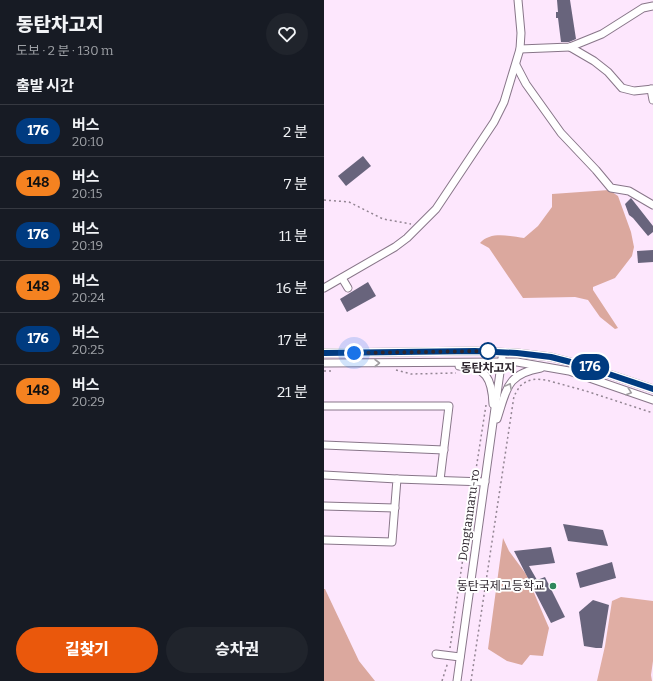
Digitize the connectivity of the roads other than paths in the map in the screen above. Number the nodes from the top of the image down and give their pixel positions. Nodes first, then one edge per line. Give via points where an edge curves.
1 (518, 0) edge
2 (653, 6) edge
3 (570, 47) junction
4 (520, 49) junction
5 (516, 65) junction
6 (652, 89) edge
7 (653, 100) edge
8 (653, 205) edge
9 (342, 278) junction
10 (324, 288) edge
11 (348, 288) dead end
12 (503, 352) junction
13 (324, 353) edge
14 (502, 362) junction
15 (324, 363) edge
16 (403, 363) junction
17 (552, 368) junction
18 (653, 389) edge
19 (653, 400) edge
20 (324, 406) edge
21 (492, 436) junction
22 (324, 445) edge
23 (444, 450) junction
24 (324, 475) edge
25 (397, 479) junction
26 (440, 480) junction
27 (485, 482) junction
28 (324, 506) edge
29 (395, 508) junction
30 (324, 540) edge
31 (436, 654) dead end
32 (460, 656) junction
33 (457, 681) edge

1 - 4 street
2 - 3 street via 643,8 602,34
3 - 4 street
3 - 6 street via 608,72 622,88 634,91
4 - 5 street
5 - 8 street via 526,84 561,133 611,188 629,191
5 - 9 street via 504,102 494,122 436,210 395,247
6 - 7 street
9 - 10 street
9 - 11 street
12 - 13 street
12 - 14 street, Dongtannaru-ro
12 - 18 street via 551,357
14 - 16 street
14 - 17 street
14 - 21 street, Dongtannaru-ro
15 -> 16 street
16 - 21 street via 422,366 463,366 483,372 492,390
17 -> 19 street via 569,371
21 -> 17 street via 510,382 524,372
20 - 23 street via 449,406
21 - 27 street, Dongtannaru-ro
22 - 23 street
23 - 26 street
24 - 25 street
25 - 26 street
25 - 29 street
26 - 27 street
27 - 32 street, Dongtannaru-ro
28 - 29 street
29 - 30 street via 392,542
31 - 32 street
32 - 33 street, Dongtannaru-ro

